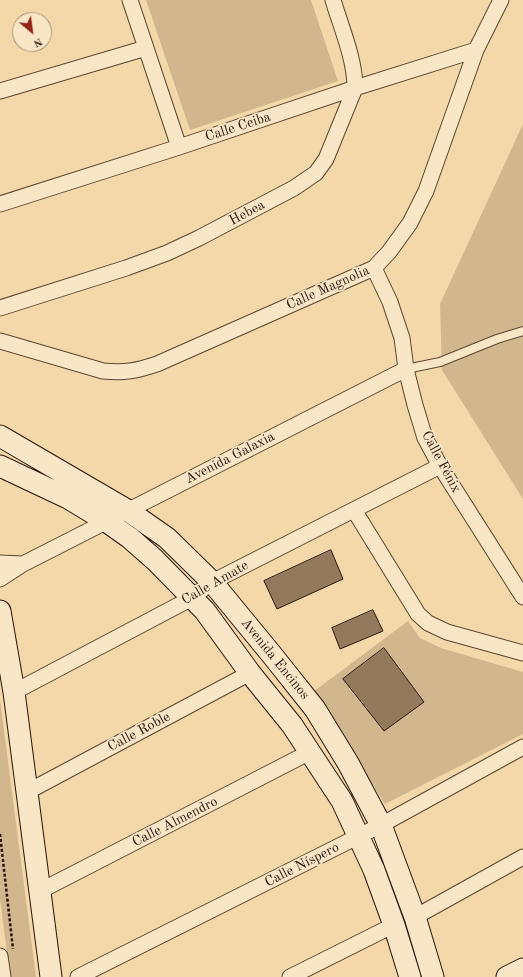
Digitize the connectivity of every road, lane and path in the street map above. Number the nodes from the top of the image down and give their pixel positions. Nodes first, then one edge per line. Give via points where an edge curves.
1 (130, 0) edge
2 (333, 0) edge
3 (501, 0) edge
4 (146, 48) junction
5 (476, 50) junction
6 (355, 88) junction
7 (0, 91) edge
8 (179, 147) junction
9 (0, 204) edge
10 (374, 268) junction
11 (0, 308) edge
12 (523, 331) edge
13 (0, 341) edge
14 (406, 369) junction
15 (0, 436) edge
16 (0, 466) edge
17 (440, 466) junction
18 (127, 510) junction
19 (354, 510) junction
20 (106, 521) junction
21 (0, 563) edge
22 (23, 564) junction
23 (0, 579) edge
24 (212, 582) junction
25 (523, 597) edge
26 (192, 598) junction
27 (0, 611) edge
28 (523, 653) edge
29 (250, 672) junction
30 (14, 692) junction
31 (523, 747) edge
32 (310, 752) junction
33 (27, 792) junction
34 (381, 825) junction
35 (0, 834) edge
36 (358, 836) junction
37 (523, 857) edge
38 (40, 891) junction
39 (415, 917) junction
40 (394, 925) junction
41 (7, 954) edge
42 (523, 969) edge
43 (3, 977) edge
44 (51, 977) edge
45 (78, 977) edge
46 (290, 977) edge
47 (410, 977) edge
48 (433, 977) edge
49 (507, 977) edge

1 - 4 street
2 - 6 street, Hebea via 352,62
3 - 5 street, Calle Magnolia
4 - 7 street
4 - 8 street
5 - 6 street, Calle Ceiba
5 - 10 street, Calle Magnolia via 426,191 410,223
6 - 8 street, Calle Ceiba
6 - 11 street, Hebea via 326,159 316,173 294,188 167,253
8 - 9 street, Calle Ceiba
10 - 13 street, Calle Magnolia via 157,364 135,371 103,371
10 - 14 street, Calle Fénix via 390,302 402,338
12 - 14 lane, Avenida Galaxia via 440,362
14 - 17 street, Calle Fénix via 425,438
14 - 18 street, Avenida Galaxia
15 - 18 street, Avenida Encinos
16 - 20 street, Avenida Encinos via 68,498
17 - 19 street, Calle Amate
17 - 25 street, Calle Fénix
18 - 20 street, Avenida Galaxia
18 - 24 street, Avenida Encinos via 167,538
19 - 24 street, Calle Amate
19 - 28 street via 418,614 428,623 447,632
20 - 22 street, Avenida Galaxia
20 - 26 street, Avenida Encinos via 155,560
21 - 22 street, Avenida Galaxia
22 - 23 street, Avenida Galaxia
24 - 26 street, Calle Amate
24 - 34 street, Avenida Encinos via 315,709
26 - 29 street, Avenida Encinos via 205,611
26 - 30 street, Calle Amate
27 - 30 street
29 - 32 street, Avenida Encinos
29 - 33 street, Calle Roble
30 - 33 street
31 - 34 street, Calle Níspero
32 - 36 street, Avenida Encinos via 342,801
32 - 38 street, Calle Almendro
33 - 38 street
34 - 36 street, Calle Níspero
34 - 39 street, Avenida Encinos
35 - 41 path
36 - 40 street, Avenida Encinos via 374,870
36 - 45 street, Calle Níspero
37 - 39 street
38 - 44 street
39 - 48 street, Avenida Encinos
40 - 46 street
40 - 47 street, Avenida Encinos
41 - 43 street
42 - 49 street

